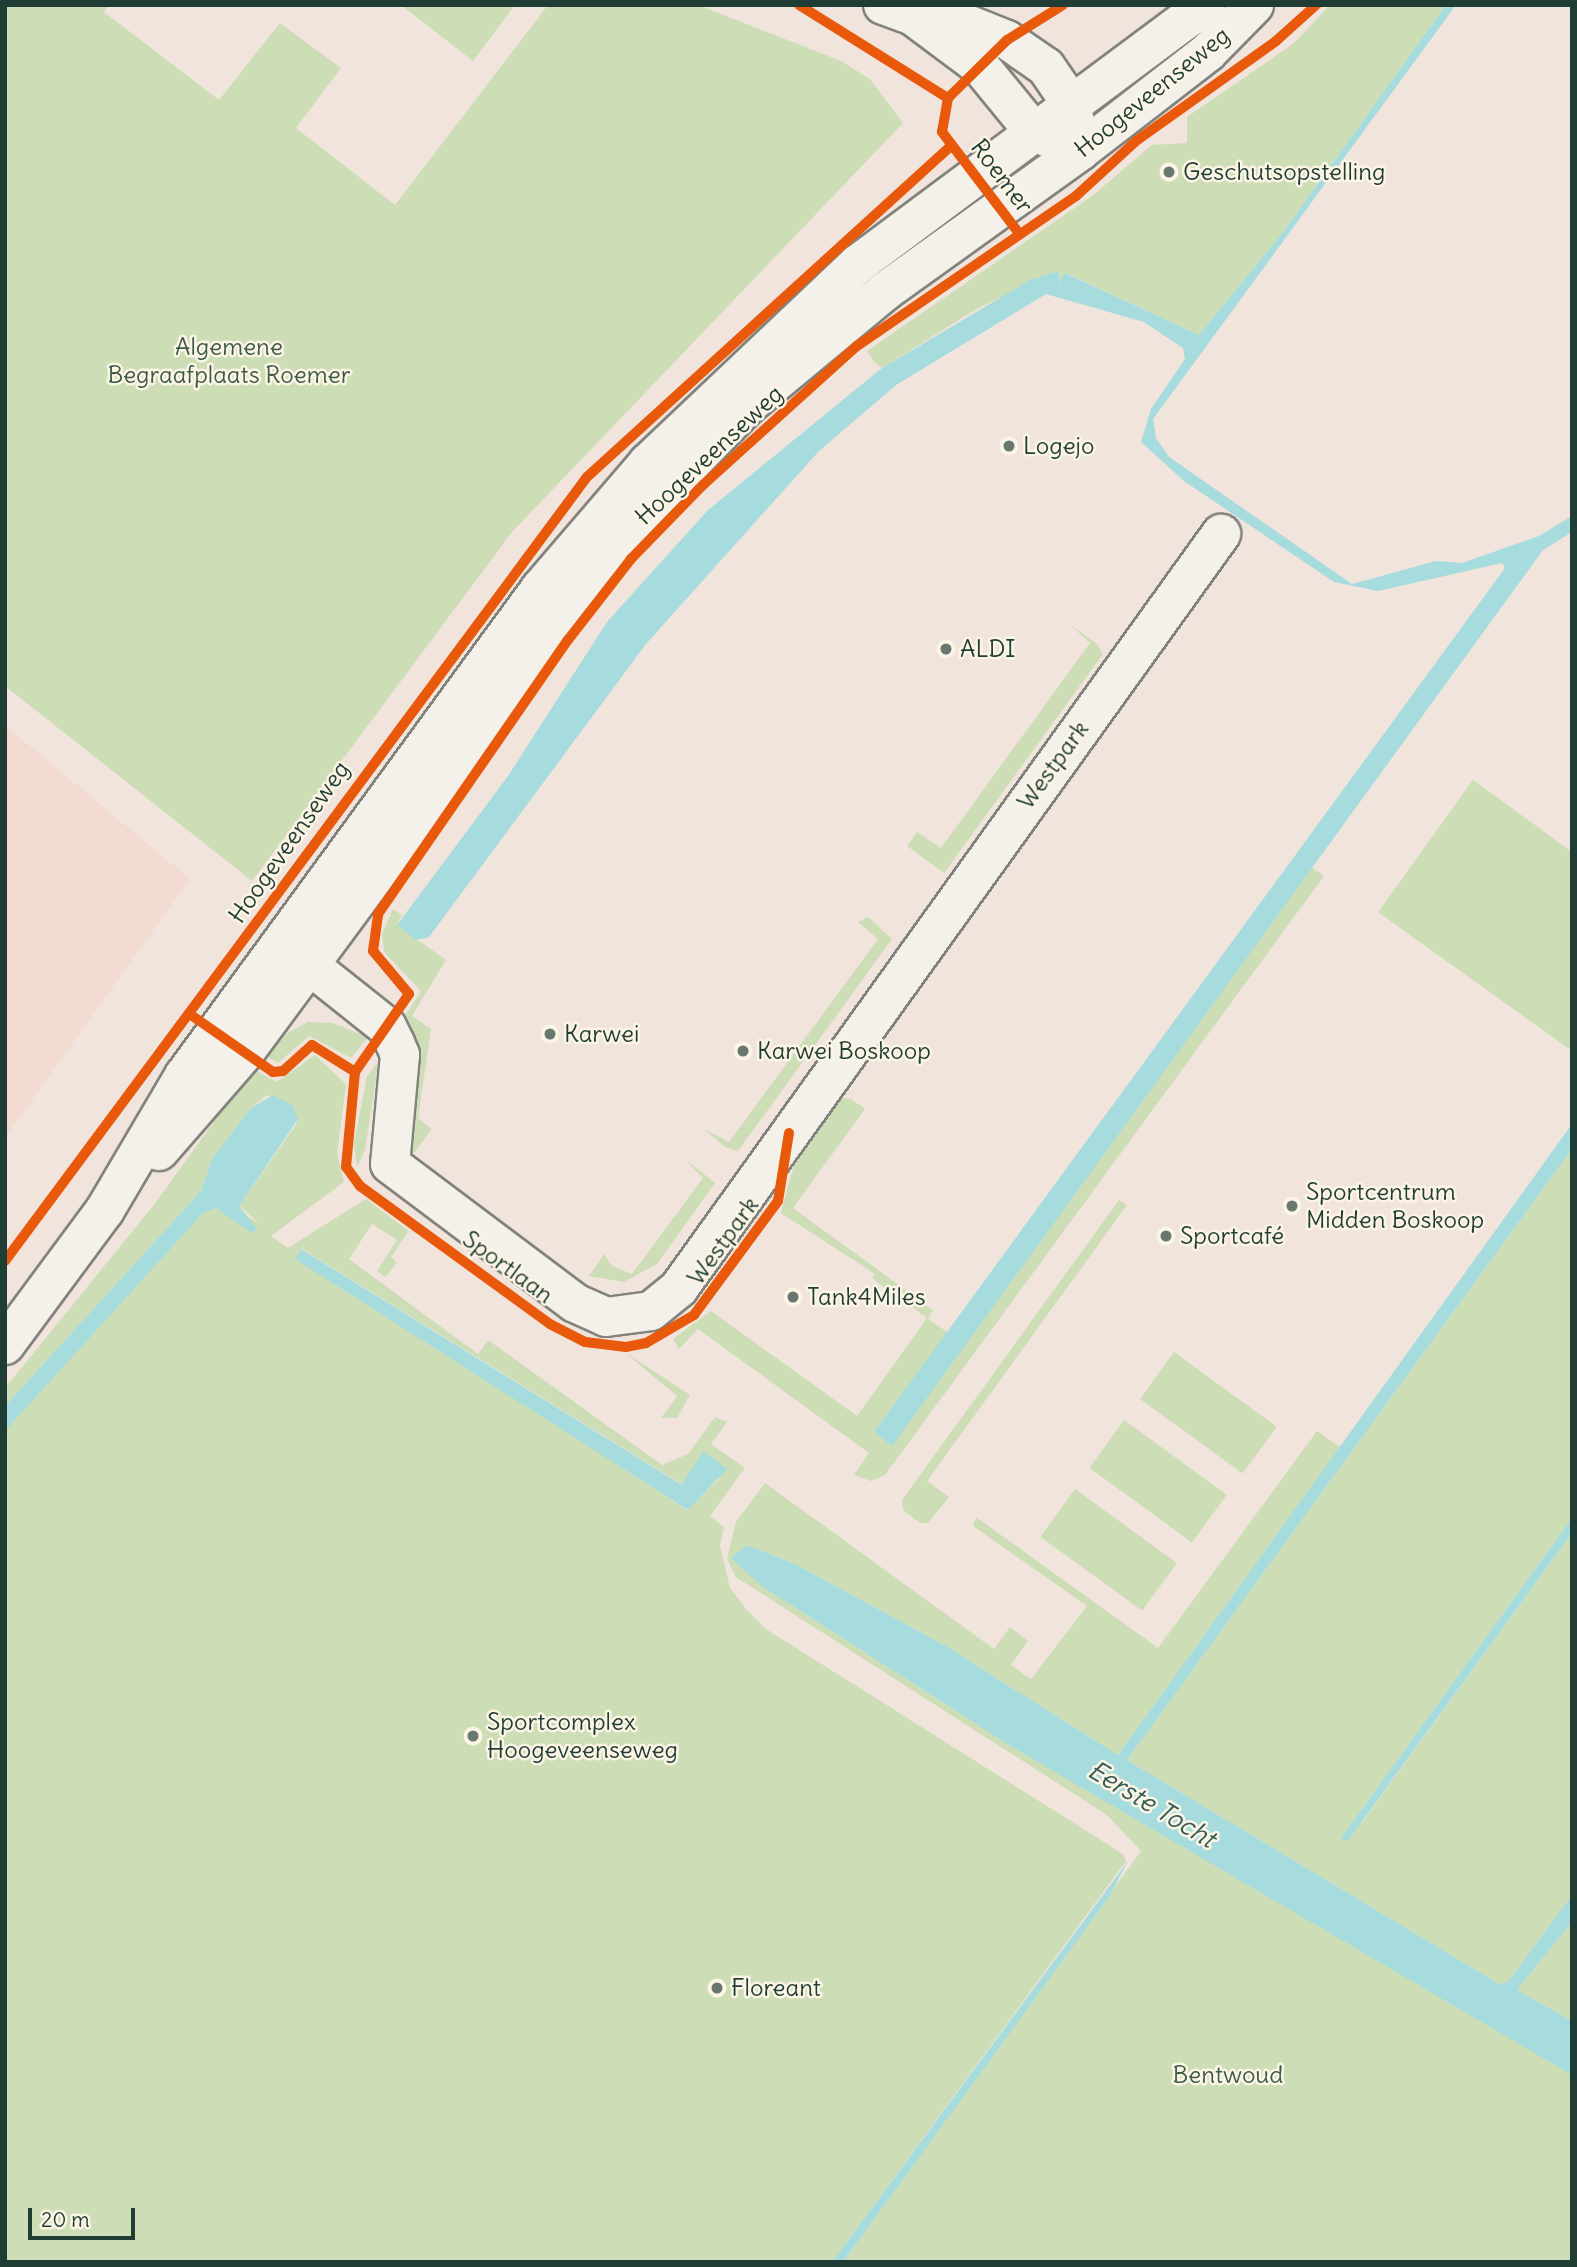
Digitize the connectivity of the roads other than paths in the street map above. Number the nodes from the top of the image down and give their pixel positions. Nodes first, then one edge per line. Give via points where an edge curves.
1 (1206, 5) edge
2 (1254, 5) edge
3 (898, 11) edge
4 (1072, 105) junction
5 (1034, 132) junction
6 (1080, 151) junction
7 (1221, 534) dead end
8 (295, 955) junction
9 (626, 1315) joint
10 (5, 1345) edge

1 - 4 main road, Hoogeveenseweg
2 - 6 main road, Hoogeveenseweg via 1208,52
3 - 4 main road, Roemer via 950,17 1007,40 1046,67
3 - 5 main road, Roemer via 980,66
4 - 5 main road, Hoogeveenseweg
4 - 6 main road, Roemer
5 - 6 main road, Roemer
5 - 8 main road, Hoogeveenseweg via 859,264 648,463 540,589
6 - 8 main road, Hoogeveenseweg via 884,292 748,405 635,522
7 - 9 main road, Westpark via 679,1288 651,1311
8 - 9 main road, Sportlaan via 387,1027 400,1055 390,1164 575,1303 606,1317
8 - 10 main road, Hoogeveenseweg via 184,1076 105,1210

